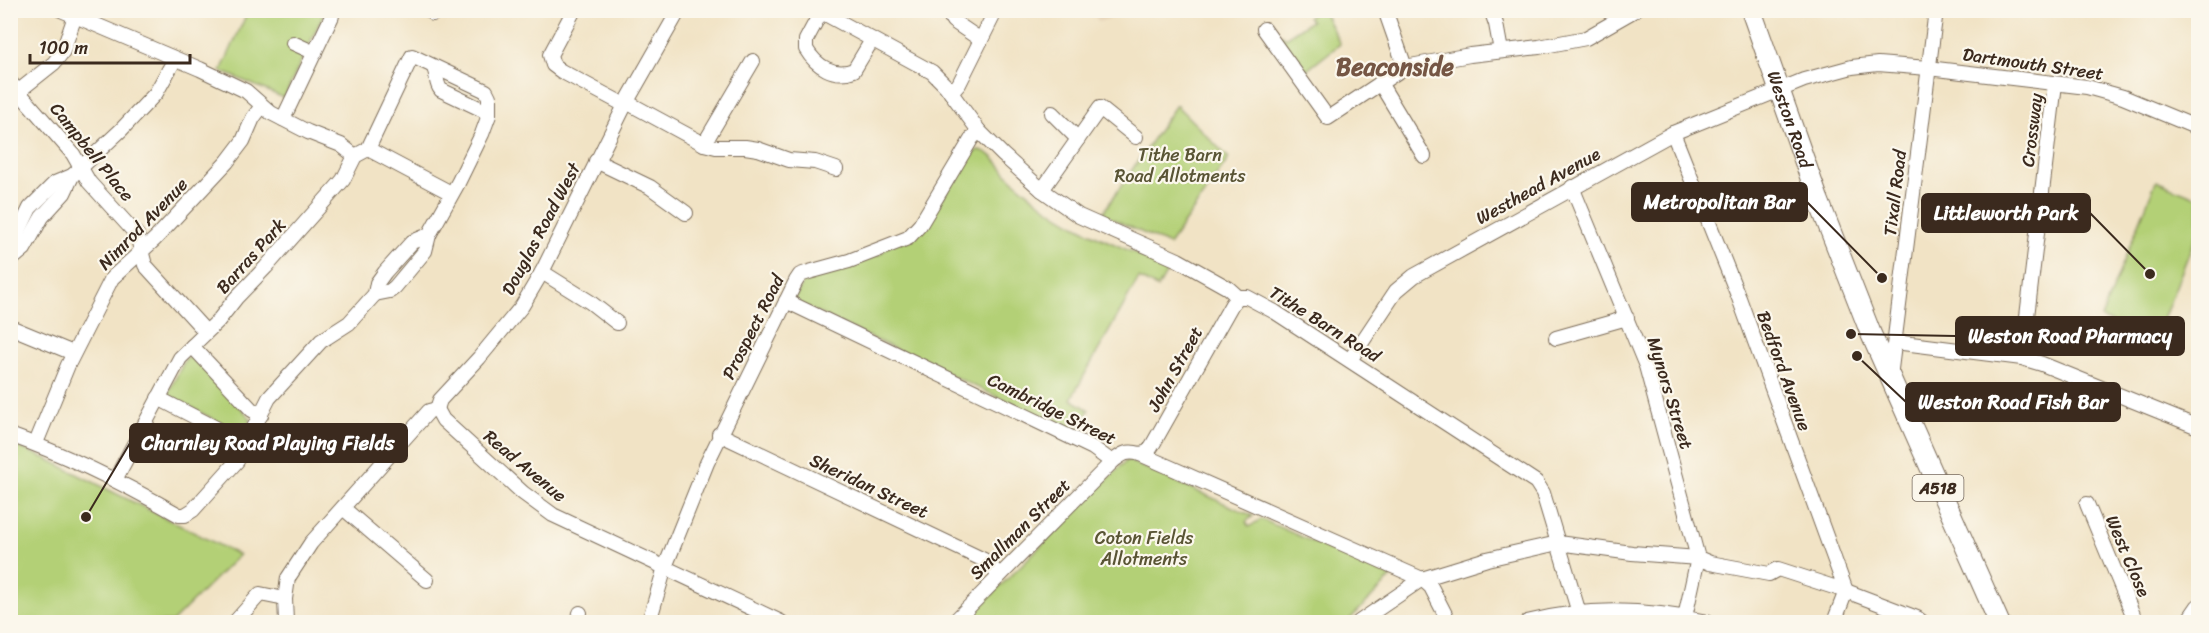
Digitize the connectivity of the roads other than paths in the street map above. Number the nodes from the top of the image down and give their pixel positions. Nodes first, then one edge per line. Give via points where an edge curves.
1 (61, 10) edge
2 (574, 10) edge
3 (679, 10) edge
4 (947, 10) edge
5 (996, 10) edge
6 (1385, 10) edge
7 (1491, 10) edge
8 (1635, 10) edge
9 (1751, 10) edge
10 (1936, 10) edge
11 (819, 11) edge
12 (75, 16) junction
13 (332, 16) dead end
14 (1264, 29) dead end
15 (872, 40) junction
16 (981, 40) junction
17 (293, 43) dead end
18 (1501, 51) junction
19 (315, 53) junction
20 (175, 59) junction
21 (753, 61) dead end
22 (1405, 67) junction
23 (1928, 68) junction
24 (1380, 82) junction
25 (2055, 84) junction
26 (13, 91) edge
27 (1779, 92) junction
28 (951, 93) junction
29 (626, 103) junction
30 (262, 106) junction
31 (1052, 113) dead end
32 (283, 119) junction
33 (2199, 128) edge
34 (980, 130) junction
35 (1673, 133) junction
36 (1136, 137) dead end
37 (1078, 139) junction
38 (704, 144) junction
39 (361, 153) junction
40 (1424, 156) dead end
41 (596, 161) junction
42 (836, 169) dead end
43 (76, 173) junction
44 (1572, 187) junction
45 (1042, 189) junction
46 (451, 193) junction
47 (686, 213) dead end
48 (141, 251) junction
49 (11, 260) edge
50 (542, 272) junction
51 (1238, 297) junction
52 (786, 301) junction
53 (1627, 318) junction
54 (617, 323) dead end
55 (10, 327) edge
56 (206, 332) junction
57 (1556, 338) dead end
58 (1895, 342) junction
59 (192, 346) junction
60 (73, 353) junction
61 (2022, 358) junction
62 (1350, 360) junction
63 (1890, 379) junction
64 (158, 398) junction
65 (437, 409) junction
66 (261, 416) junction
67 (2199, 427) edge
68 (719, 434) junction
69 (10, 435) edge
70 (36, 443) junction
71 (247, 444) junction
72 (1140, 454) junction
73 (1113, 462) junction
74 (115, 480) junction
75 (2087, 504) dead end
76 (343, 508) junction
77 (1558, 543) junction
78 (1698, 558) junction
79 (665, 567) junction
80 (999, 575) junction
81 (1422, 579) junction
82 (427, 580) dead end
83 (1846, 591) junction
84 (285, 599) junction
85 (2199, 606) edge
86 (1579, 613) junction
87 (1685, 617) junction
88 (235, 622) edge
89 (286, 622) edge
90 (649, 622) edge
91 (781, 622) edge
92 (954, 622) edge
93 (1359, 622) edge
94 (1449, 622) edge
95 (1527, 622) edge
96 (1707, 622) edge
97 (1834, 622) edge
98 (1922, 622) edge
99 (1999, 622) edge
100 (2136, 622) edge
101 (2187, 622) edge

1 - 12 street
2 - 29 street via 552,49 553,66
3 - 29 street, Douglas Road West
4 - 16 street via 953,21
5 - 16 street
6 - 22 street
7 - 18 street
8 - 18 street via 1586,38
9 - 27 highway, Weston Road / A518
10 - 23 street, Tixall Road
11 - 15 street, Tithe Barn Road
11 - 15 street via 806,40 806,50 821,67 839,73 854,70
12 - 20 street
12 - 26 street via 63,51 54,63
13 - 19 street
14 - 24 street via 1328,118
15 - 28 street, Tithe Barn Road via 932,72
16 - 28 street
17 - 19 street
18 - 22 street
19 - 32 street
20 - 30 street via 246,91
20 - 43 street via 156,93
21 - 38 street
22 - 24 street
23 - 25 street, Dartmouth Street
23 - 27 street, Dartmouth Street via 1878,64 1851,67
23 - 58 street, Tixall Road
24 - 40 street
25 - 33 street, Dartmouth Street via 2105,91
25 - 61 street, Crossway
26 - 43 street, Campbell Place via 73,154
27 - 35 street, Westhead Avenue
27 - 63 highway, Weston Road / A518
28 - 34 street, Tithe Barn Road
29 - 38 street
29 - 41 street, Douglas Road West
30 - 32 street
30 - 48 street, Nimrod Avenue via 226,162
31 - 37 street
32 - 39 street
34 - 45 street, Tithe Barn Road
34 - 52 street, Prospect Road via 908,238 800,275
35 - 44 street, Westhead Avenue
35 - 83 street, Bedford Avenue via 1739,298
36 - 37 street via 1100,108
37 - 45 street
38 - 42 street via 758,149
39 - 46 street
39 - 46 street, Barras Park via 412,56 434,68 441,90 489,115
39 - 56 street, Barras Park via 343,180
41 - 47 street via 650,187
41 - 50 street, Douglas Road West
43 - 48 street, Campbell Place via 137,235
43 - 49 street via 24,249
44 - 53 street, Mynors Street
44 - 62 street, Westhead Avenue via 1405,282
45 - 51 street, Tithe Barn Road via 1079,216 1178,260
46 - 66 street via 429,234 412,242 391,264 377,283 375,294 340,338 321,341 269,398
48 - 56 street, Campbell Place via 145,265
48 - 60 street, Nimrod Avenue via 112,278
50 - 54 street
50 - 65 street, Douglas Road West via 522,306 440,400
51 - 62 street, Tithe Barn Road via 1247,297 1275,312
51 - 72 street, John Street via 1153,444 1148,452
52 - 68 street, Prospect Road
52 - 73 street, Cambridge Street via 1093,448
53 - 57 street
53 - 78 street, Mynors Street via 1646,366
55 - 60 street
56 - 59 street, Barras Park
58 - 61 street
58 - 63 street, Tixall Road
59 - 64 street, Barras Park via 180,358
59 - 66 street
60 - 70 street, Nimrod Avenue
61 - 67 street
62 - 77 street, Tithe Barn Road via 1536,482
63 - 99 highway, Weston Road / A518
64 - 71 street
64 - 74 street, Barras Park
65 - 76 street, Douglas Road West via 429,411
65 - 79 street, Read Avenue via 443,420 553,515
66 - 71 street
68 - 79 street, Prospect Road
68 - 80 street, Sheridan Street via 986,561
69 - 70 street
70 - 74 street
71 - 74 street via 237,461 184,515
72 - 73 street, Cambridge Street via 1122,453
72 - 81 street
73 - 80 street, Smallman Street
75 - 100 street, West Close
76 - 82 street
76 - 84 street, Douglas Road West via 311,543 288,579
77 - 78 street
77 - 81 street
77 - 86 street, Tithe Barn Road
78 - 83 street via 1769,574 1778,569
78 - 87 street, Mynors Street
79 - 90 street, Prospect Road
79 - 91 street, Read Avenue
80 - 92 street, Smallman Street
81 - 93 street
81 - 94 street via 1431,587
83 - 97 street
83 - 98 street
84 - 88 street via 260,594
84 - 89 street
85 - 101 street
86 - 87 street via 1634,612
86 - 95 street
87 - 96 street

